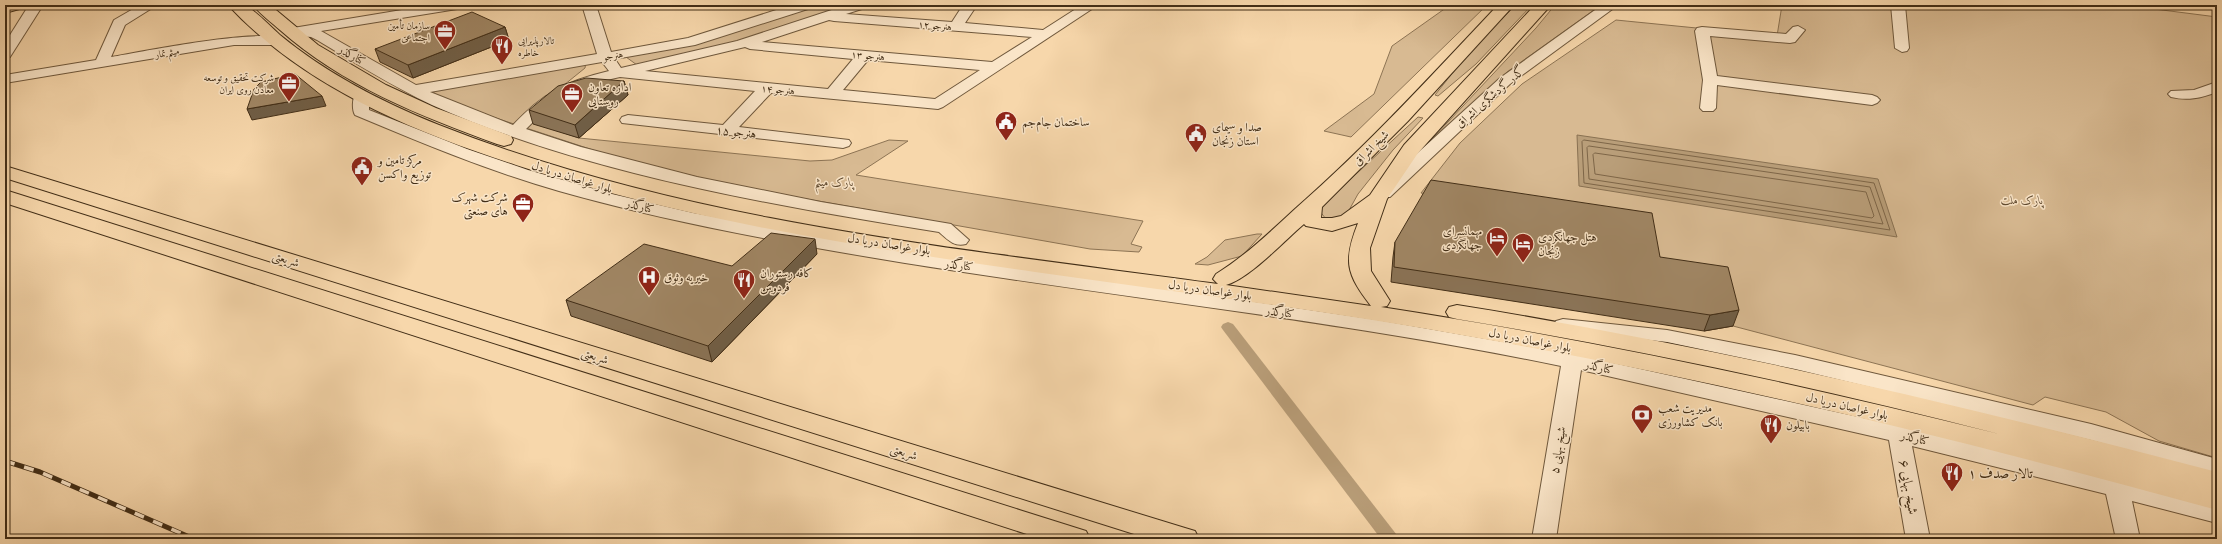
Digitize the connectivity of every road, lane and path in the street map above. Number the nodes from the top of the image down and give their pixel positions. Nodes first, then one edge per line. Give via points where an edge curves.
1 (18, 5) edge
2 (36, 5) edge
3 (150, 5) edge
4 (236, 5) edge
5 (261, 5) edge
6 (457, 5) edge
7 (589, 5) edge
8 (769, 5) edge
9 (806, 5) edge
10 (860, 5) edge
11 (970, 5) edge
12 (1091, 5) edge
13 (1506, 5) edge
14 (1543, 5) edge
15 (1610, 5) edge
16 (1898, 5) edge
17 (5, 8) edge
18 (789, 11) junction
19 (825, 17) junction
20 (956, 27) junction
21 (1798, 30) dead end
22 (277, 33) junction
23 (1046, 34) junction
24 (234, 41) junction
25 (741, 44) junction
26 (1902, 48) dead end
27 (5, 54) edge
28 (864, 55) junction
29 (605, 56) junction
30 (101, 64) junction
31 (996, 67) junction
32 (617, 72) junction
33 (5, 79) edge
34 (1710, 80) junction
35 (2217, 87) edge
36 (766, 88) junction
37 (416, 90) junction
38 (832, 94) junction
39 (2176, 94) dead end
40 (1872, 100) dead end
41 (1708, 108) dead end
42 (628, 120) dead end
43 (516, 131) junction
44 (726, 131) junction
45 (843, 143) dead end
46 (5, 172) edge
47 (5, 196) edge
48 (1377, 199) junction
49 (1312, 205) junction
50 (960, 240) junction
51 (920, 254) junction
52 (1224, 279) junction
53 (1379, 301) junction
54 (1572, 361) junction
55 (1780, 399) junction
56 (1899, 434) junction
57 (2093, 441) junction
58 (2217, 467) edge
59 (2217, 482) edge
60 (2117, 488) junction
61 (2217, 500) edge
62 (2217, 514) edge
63 (1076, 539) edge
64 (1185, 539) edge
65 (1544, 539) edge
66 (1918, 539) edge
67 (2128, 539) edge

1 - 17 main road
2 - 27 street
3 - 30 street via 119,23
4 - 22 main road, بلوار غواصان دریا دل
5 - 22 main road, بلوار غواصان دریا دل
6 - 22 street
7 - 29 street
8 - 18 street
9 - 18 street, هنرجو
10 - 19 street, هنرجو
11 - 20 street
12 - 23 street
13 - 49 main road, شیخ اشراق via 1416,102
14 - 48 main road via 1411,150
15 - 48 street, گدر گردشگری اشراق via 1505,81
16 - 26 street
18 - 29 street, هنرجو via 690,42
19 - 20 street, هنرجو ۱۲
19 - 25 street, هنرجو
20 - 23 street, هنرجو ۱۲
21 - 34 street via 1790,39 1702,31
22 - 24 street
22 - 24 street
22 - 37 street, کنارگذر via 313,33
22 - 50 main road, بلوار غواصان دریا دل via 312,48 380,88 486,134 553,156 627,178 720,200 823,220
22 - 51 main road, بلوار غواصان دریا دل via 320,73 361,96 467,143 611,189 706,212
23 - 31 street
24 - 30 street, میثم تمار
25 - 28 street, هنرجو ۱۳
25 - 32 street, هنرجو
28 - 31 street, هنرجو ۱۳
28 - 38 street
29 - 32 street
29 - 37 street, هنرجو
30 - 33 street, میثم تمار
31 - 38 street, هنرجو ۱۴ via 938,104
32 - 36 street, هنرجو ۱۴
32 - 43 street, هنرجو via 584,81 556,94
34 - 40 street
34 - 41 street
35 - 39 street via 2196,95
36 - 38 street, هنرجو ۱۴
36 - 44 street
37 - 43 street, کنارگذر via 454,109
42 - 44 street, هنرجو ۱۵
43 - 50 street, کنارگذر via 611,162 735,191 945,228
44 - 45 street, هنرجو ۱۵
46 - 64 main road, شریعتی
47 - 63 main road
48 - 49 main road via 1349,221 1330,226 1313,222 1310,215
48 - 53 main road via 1359,248 1360,271
49 - 52 main road, شیخ اشراق via 1254,258
50 - 52 main road, بلوار غواصان دریا دل
51 - 54 street, کنارگذر via 1376,326
51 - 55 main road, بلوار غواصان دریا دل via 1468,329
52 - 53 main road, بلوار غواصان دریا دل
53 - 57 main road, بلوار غواصان دریا دل via 1505,320 1774,372
54 - 55 street, کنارگذر
54 - 65 street, شیخ بهایی ۵
55 - 56 street, کنارگذر
55 - 61 main road, بلوار غواصان دریا دل via 1969,435
56 - 60 street, کنارگذر
56 - 66 street, شیخ بهایی ۶
57 - 58 street
57 - 59 main road, بلوار غواصان دریا دل
60 - 62 street, کنارگذر
60 - 67 street

